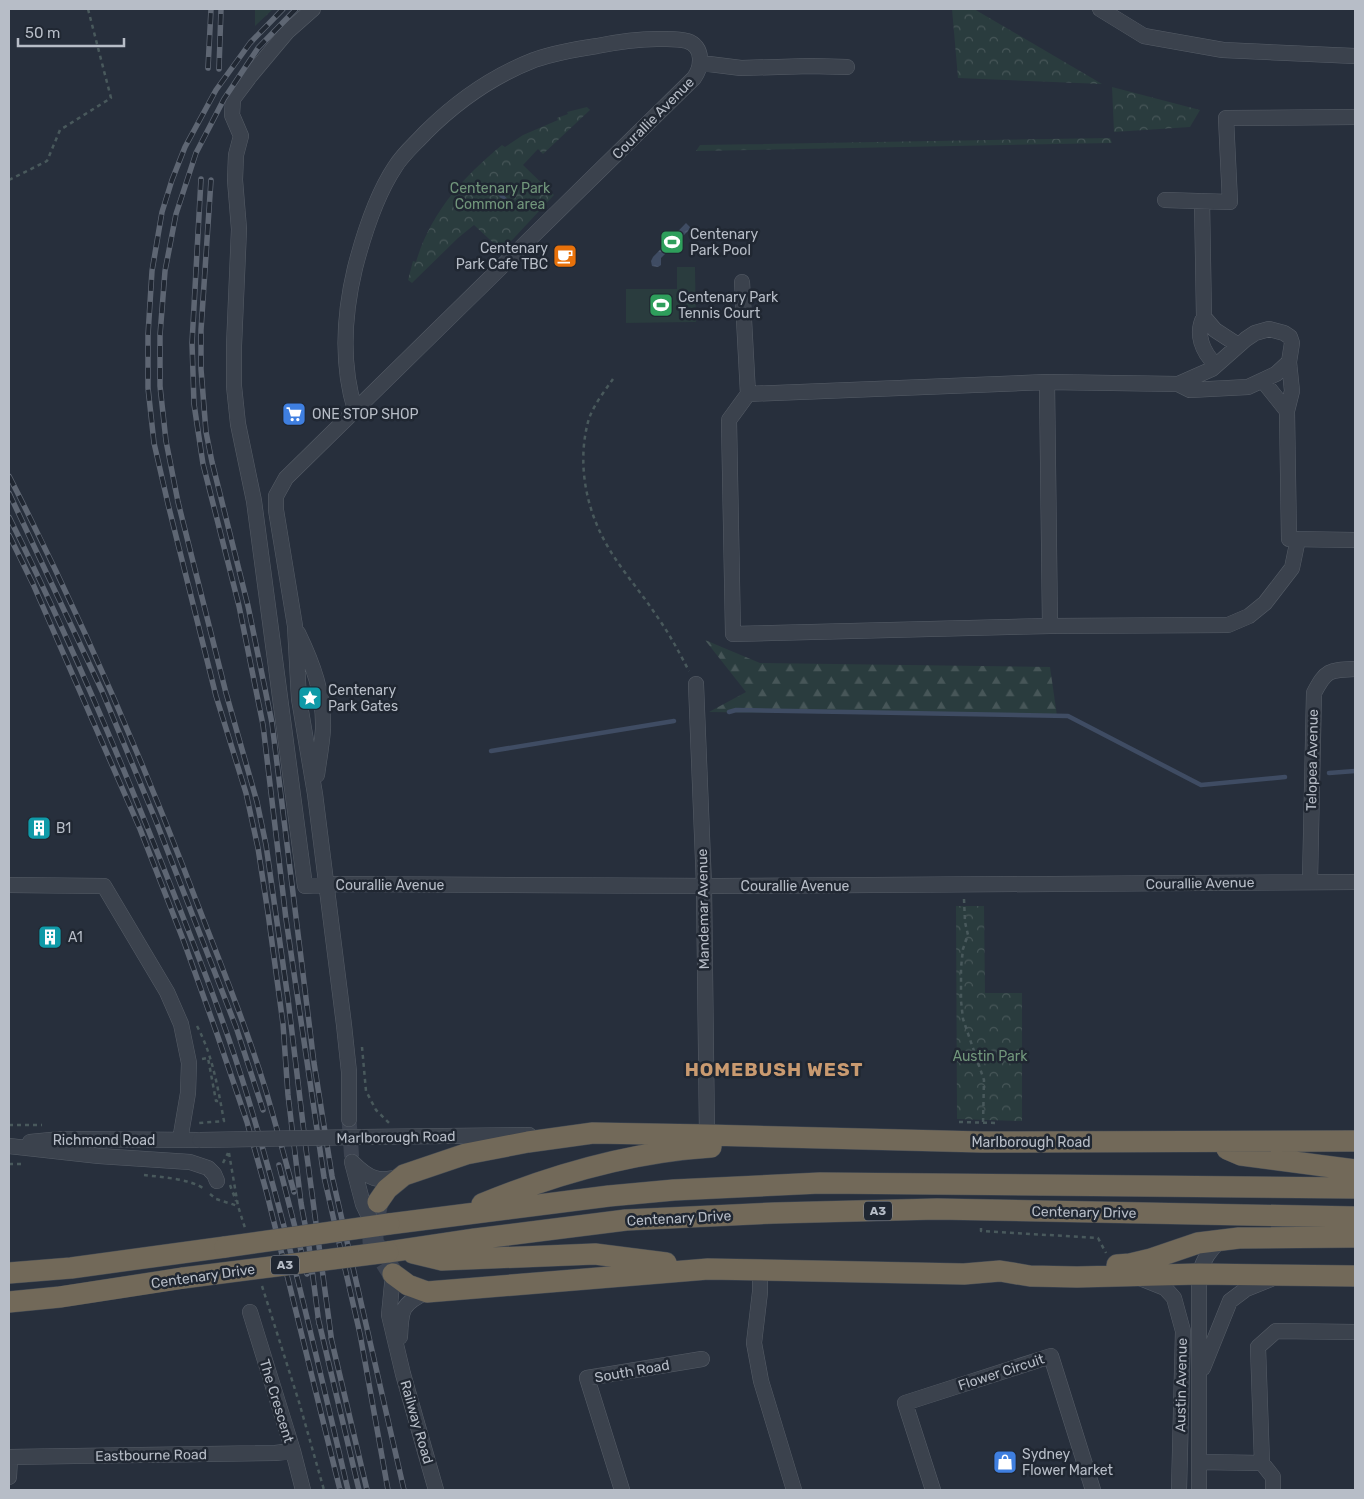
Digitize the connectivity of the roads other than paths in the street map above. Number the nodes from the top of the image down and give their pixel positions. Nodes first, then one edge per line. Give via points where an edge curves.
1 (313, 9) edge
2 (1100, 9) edge
3 (1355, 56) edge
4 (701, 63) junction
5 (847, 67) dead end
6 (1355, 117) edge
7 (1165, 200) dead end
8 (1202, 201) junction
9 (742, 282) dead end
10 (1204, 317) junction
11 (1238, 345) junction
12 (1289, 362) junction
13 (1214, 367) junction
14 (1263, 381) junction
15 (1047, 382) junction
16 (1178, 384) junction
17 (1231, 388) junction
18 (748, 394) junction
19 (355, 410) junction
20 (1287, 411) junction
21 (1298, 539) junction
22 (1355, 540) edge
23 (296, 626) junction
24 (1050, 626) junction
25 (1355, 669) edge
26 (696, 684) road end
27 (323, 709) junction
28 (301, 712) junction
29 (316, 794) junction
30 (1310, 881) junction
31 (1355, 882) edge
32 (9, 885) edge
33 (326, 885) junction
34 (704, 886) junction
35 (349, 1120) tunnel mouth
36 (593, 1133) junction
37 (199, 1134) joint
38 (706, 1135) junction
39 (180, 1140) junction
40 (841, 1140) junction
41 (1355, 1141) edge
42 (1208, 1142) junction
43 (9, 1144) edge
44 (1355, 1170) edge
45 (404, 1175) junction
46 (217, 1181) dead end
47 (1355, 1188) edge
48 (378, 1202) tunnel mouth
49 (459, 1214) junction
50 (1355, 1217) edge
51 (373, 1225) dead end
52 (1355, 1237) edge
53 (1221, 1240) junction
54 (396, 1251) junction
55 (708, 1269) junction
56 (760, 1270) junction
57 (1000, 1271) junction
58 (9, 1273) edge
59 (393, 1274) joint
60 (1199, 1274) junction
61 (1284, 1275) junction
62 (1133, 1276) junction
63 (1355, 1276) edge
64 (427, 1292) junction
65 (9, 1302) edge
66 (250, 1312) dead end
67 (1355, 1332) edge
68 (399, 1354) junction
69 (702, 1359) dead end
70 (1200, 1376) junction
71 (293, 1451) junction
72 (9, 1457) edge
73 (1199, 1462) junction
74 (1262, 1463) junction
75 (9, 1477) edge
76 (303, 1490) edge
77 (436, 1490) edge
78 (622, 1490) edge
79 (794, 1490) edge
80 (933, 1490) edge
81 (1093, 1490) edge
82 (1179, 1490) edge
83 (1199, 1490) edge
84 (1273, 1490) edge

1 - 33 street via 287,32 233,99 232,115 241,136 235,180 239,229 234,386 238,424 254,501 305,886
2 - 3 street via 1144,36 1223,50
4 - 5 street via 741,68
4 - 19 street, Courallie Avenue via 694,78
4 - 19 street, Courallie Avenue via 696,46 690,41 624,41 525,64 479,88 446,112 394,168 359,251 346,318 346,372
6 - 8 street via 1226,118 1230,202
7 - 8 street
8 - 10 street
9 - 18 street
10 - 11 street via 1215,330
10 - 13 street via 1199,326 1199,337
11 - 12 street via 1255,333 1277,330 1290,337
11 - 13 street
12 - 14 street
12 - 20 street via 1292,391
13 - 16 street
13 - 17 street via 1220,382
14 - 17 street via 1248,387
14 - 20 street
15 - 16 street
15 - 18 street
15 - 24 street
16 - 17 street via 1190,390
18 - 24 street via 730,420 733,634
19 - 23 street, Courallie Avenue via 286,478 276,496
20 - 21 street via 1289,540
21 - 22 street
21 - 24 street via 1292,568 1265,603 1249,616 1228,625
23 - 27 street, Courallie Avenue via 311,660
23 - 28 street, Courallie Avenue
25 - 30 street, Telopea Avenue via 1335,670 1322,676 1314,693
26 - 34 street, Mandemar Avenue
27 - 28 street
27 - 29 street, Courallie Avenue
28 - 29 street, Courallie Avenue
29 - 33 street, Courallie Avenue
30 - 31 street, Courallie Avenue
30 - 34 street, Courallie Avenue
32 - 39 street via 104,886 167,992 181,1024 189,1062
33 - 34 street, Courallie Avenue
33 - 35 street via 349,1072
34 - 38 street, Mandemar Avenue
36 - 37 street, Marlborough Road, bridge via 361,1138
36 - 38 highway, Marlborough Road
36 - 45 highway, Marlborough Road via 466,1154
37 - 39 street, Richmond Road
38 - 40 highway, Marlborough Road
39 - 43 street, Richmond Road via 61,1139
40 - 42 highway, Marlborough Road
40 - 49 highway via 687,1149 592,1165 520,1188
41 - 42 highway, Marlborough Road
42 - 44 highway via 1241,1155
43 - 46 street via 99,1156 190,1162 208,1168
45 - 48 highway via 387,1189
45 - 51 street via 387,1180 375,1179 352,1162 363,1204
47 - 49 highway, Centenary Drive / A3 via 820,1183 674,1190
49 - 58 highway, Centenary Drive / A3, bridge via 71,1268
50 - 54 highway, Centenary Drive / A3 via 937,1209 775,1213 626,1220
52 - 53 highway
53 - 57 highway via 1198,1243 1130,1264 1032,1266
53 - 60 street, Austin Avenue via 1204,1259
54 - 55 highway via 442,1260 595,1254
54 - 65 highway, Centenary Drive / A3, bridge
55 - 56 highway
55 - 64 highway
56 - 57 highway via 964,1274
56 - 79 street via 754,1343 761,1381
57 - 62 highway via 1030,1276
59 - 64 highway via 408,1285
59 - 68 street, Railway Road via 389,1315
60 - 61 highway
60 - 62 highway
60 - 70 street, Austin Avenue
61 - 63 highway
61 - 70 street, Austin Avenue via 1260,1282 1230,1301
62 - 82 street, Austin Avenue via 1165,1288 1174,1298 1179,1312 1183,1331
64 - 68 street, Railway Road via 412,1299 401,1314
66 - 71 street, The Crescent
67 - 74 street via 1276,1331 1258,1347
68 - 77 street, Railway Road
69 - 78 street, South Road via 587,1378
70 - 73 street, Austin Avenue
71 - 72 street, Eastbourne Road
71 - 76 street, The Crescent
72 - 75 street
73 - 74 street
73 - 83 street, Austin Avenue
74 - 84 street via 1273,1477
80 - 81 street, Flower Circuit via 905,1403 1050,1356

